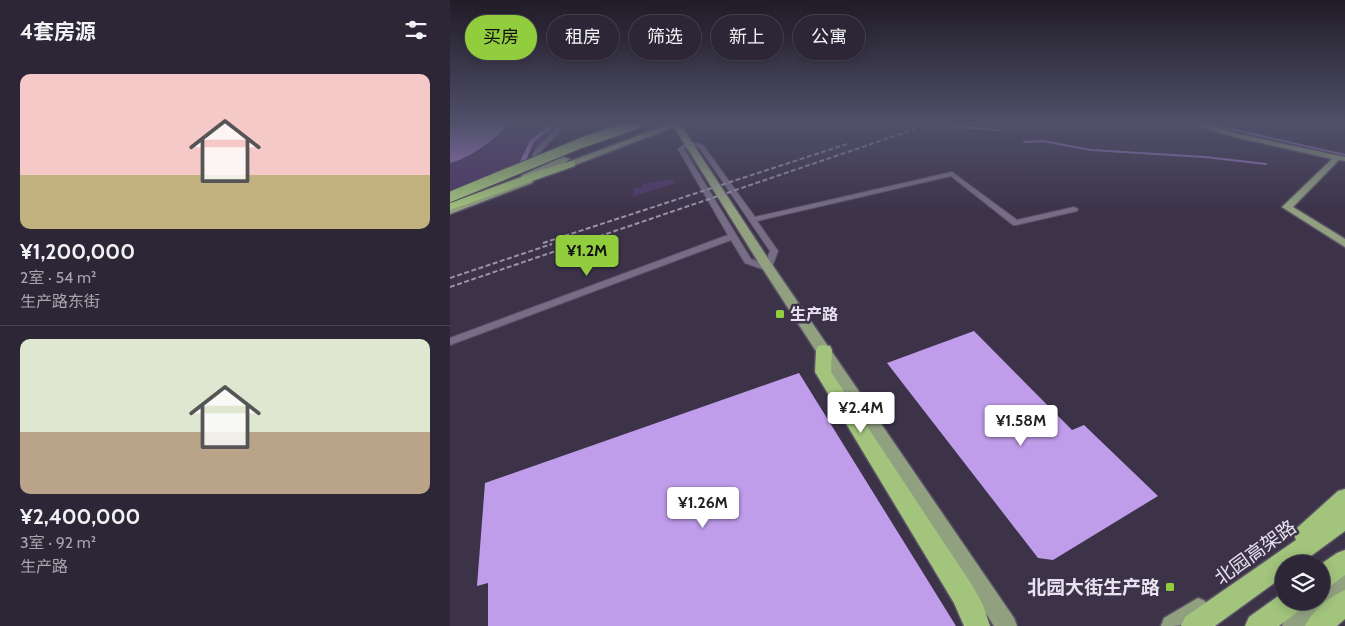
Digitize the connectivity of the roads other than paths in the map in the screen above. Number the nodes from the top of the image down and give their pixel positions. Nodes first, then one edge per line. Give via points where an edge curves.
1 (536, 153) edge
2 (542, 153) edge
3 (551, 153) edge
4 (556, 153) edge
5 (578, 153) edge
6 (599, 153) edge
7 (684, 153) edge
8 (695, 153) edge
9 (706, 153) edge
10 (1319, 153) edge
11 (535, 156) junction
12 (1341, 158) edge
13 (571, 164) joint
14 (543, 166) junction
15 (450, 192) edge
16 (450, 196) edge
17 (450, 208) edge
18 (1074, 209) dead end
19 (753, 220) junction
20 (734, 236) junction
21 (1345, 244) edge
22 (768, 268) junction
23 (450, 342) edge
24 (824, 350) junction
25 (1345, 498) edge
26 (1345, 508) edge
27 (1345, 518) edge
28 (1305, 535) junction
29 (1345, 561) edge
30 (1330, 572) edge
31 (1345, 584) edge
32 (1345, 602) edge
33 (1279, 610) edge
34 (977, 626) edge
35 (1006, 626) edge
36 (1172, 626) edge
37 (1194, 626) edge
38 (1258, 626) edge
39 (1293, 626) edge
40 (1318, 626) edge

1 - 11 street
2 - 11 street
3 - 15 highway, bridge
4 - 16 highway, bridge
5 - 14 main road
6 - 13 main road
7 - 20 street
8 - 22 main road
9 - 19 street
10 - 12 main road
11 - 14 street, bridge
12 - 21 main road via 1287,207
13 - 17 highway
14 - 17 main road
18 - 19 street via 1016,223 952,174
19 - 22 street via 774,251
20 - 22 street via 748,261
20 - 23 street
22 - 24 main road
24 - 34 highway via 823,372 963,594
24 - 35 main road
25 - 28 highway
26 - 28 main road
27 - 37 highway, 北园高架路
28 - 36 main road
29 - 30 highway
31 - 39 main road
32 - 40 highway
33 - 38 highway

